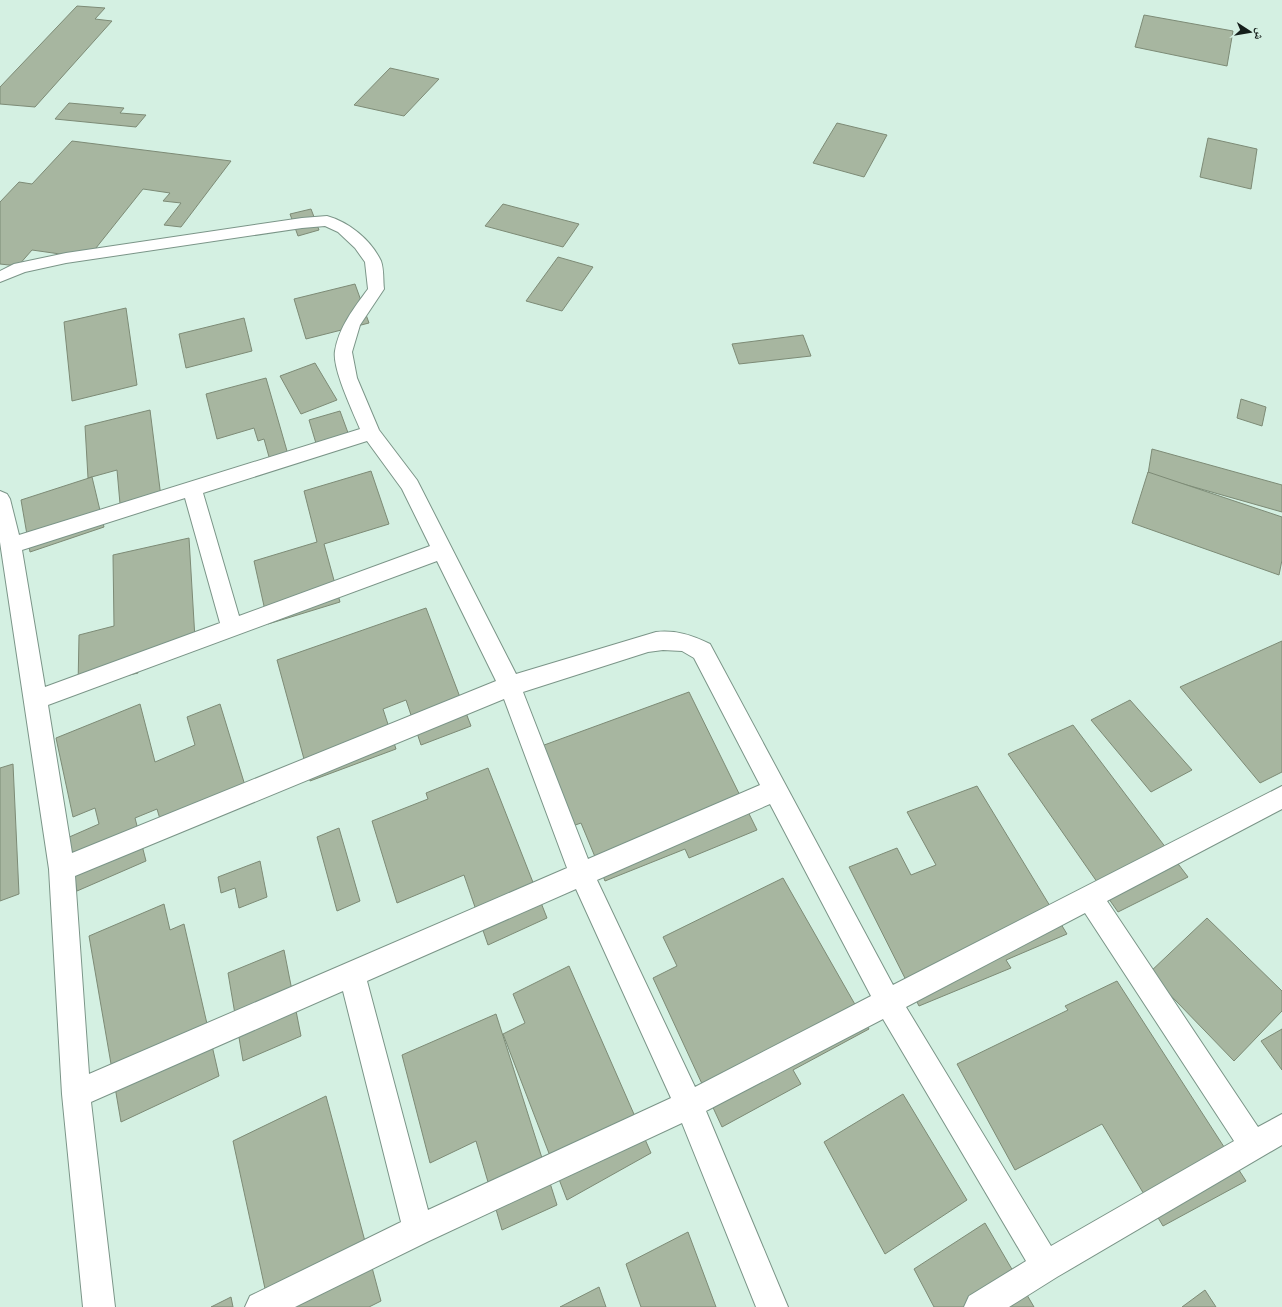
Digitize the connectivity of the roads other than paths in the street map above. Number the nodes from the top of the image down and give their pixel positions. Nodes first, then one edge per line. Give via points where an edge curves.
1 (0, 277) edge
2 (371, 433) junction
3 (192, 488) junction
4 (0, 499) edge
5 (11, 545) junction
6 (443, 550) junction
7 (232, 628) junction
8 (510, 686) junction
9 (35, 700) junction
10 (775, 790) junction
11 (1282, 797) edge
12 (62, 869) junction
13 (582, 875) junction
14 (1089, 897) junction
15 (352, 975) junction
16 (888, 1002) junction
17 (76, 1094) junction
18 (689, 1105) junction
19 (1282, 1128) edge
20 (1254, 1146) junction
21 (418, 1230) junction
22 (1046, 1266) junction
23 (98, 1307) edge
24 (261, 1307) edge
25 (772, 1307) edge
26 (980, 1307) edge

1 - 2 street via 20,268 66,258 327,221 344,229 356,239 373,262 376,288 352,324 343,352 348,378
2 - 3 street
2 - 6 street via 410,485
3 - 5 street
3 - 7 street
4 - 5 street
5 - 9 street
6 - 7 street
6 - 8 street
7 - 9 street
8 - 10 street via 648,643 668,640 688,643 702,651
8 - 12 street
8 - 13 street
9 - 12 street
10 - 13 street
10 - 16 street
11 - 14 street
12 - 17 street
13 - 15 street
13 - 18 street
14 - 16 street
14 - 20 street
15 - 17 street
15 - 21 street
16 - 18 street
16 - 22 street
17 - 23 street
18 - 21 street
18 - 25 street
19 - 20 street
20 - 22 street
21 - 24 street
22 - 26 street

